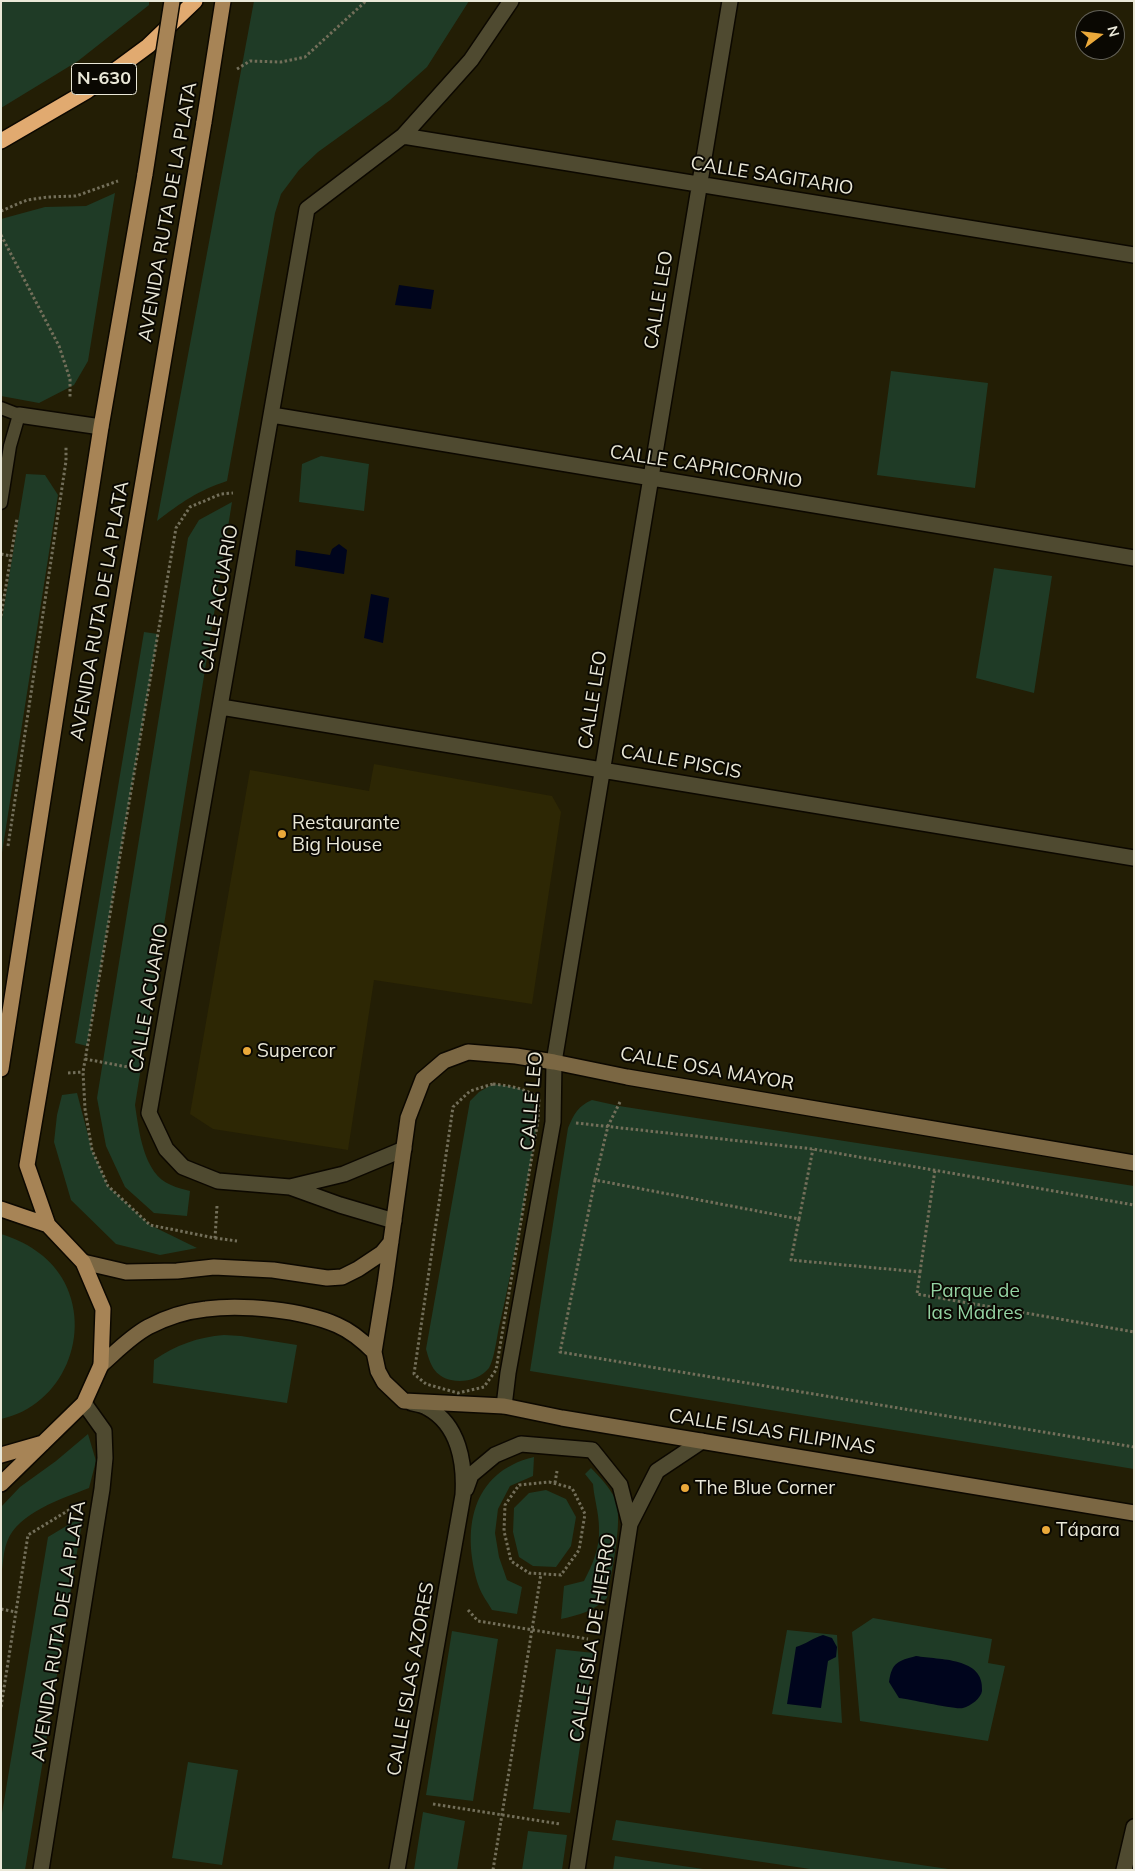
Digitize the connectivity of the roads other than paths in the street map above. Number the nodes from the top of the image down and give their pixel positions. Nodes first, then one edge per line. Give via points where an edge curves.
1 (172, 1) edge
2 (195, 1) edge
3 (223, 1) edge
4 (511, 1) edge
5 (730, 1) edge
6 (403, 136) junction
7 (1, 142) edge
8 (699, 185) junction
9 (1134, 255) edge
10 (1, 408) edge
11 (19, 415) junction
12 (272, 415) junction
13 (101, 427) junction
14 (650, 478) junction
15 (1, 503) edge
16 (1134, 558) edge
17 (221, 707) junction
18 (602, 769) junction
19 (1134, 858) edge
20 (554, 1062) junction
21 (1, 1069) edge
22 (404, 1149) junction
23 (1134, 1162) edge
24 (290, 1187) junction
25 (1, 1209) edge
26 (394, 1221) junction
27 (48, 1225) junction
28 (391, 1242) junction
29 (83, 1262) junction
30 (374, 1352) junction
31 (101, 1365) junction
32 (404, 1401) junction
33 (84, 1403) junction
34 (504, 1406) junction
35 (702, 1441) junction
36 (45, 1442) junction
37 (1, 1455) edge
38 (1, 1484) edge
39 (463, 1495) junction
40 (1134, 1513) edge
41 (630, 1524) junction
42 (1134, 1827) edge
43 (41, 1870) edge
44 (397, 1870) edge
45 (577, 1870) edge
46 (1124, 1870) edge

1 - 13 main road, AVENIDA RUTA DE LA PLATA, bridge
2 - 7 highway, N-630 via 148,46 87,91
3 - 27 main road, AVENIDA RUTA DE LA PLATA, bridge via 27,1165
4 - 6 street, CALLE ACUARIO via 471,60
5 - 8 street, CALLE LEO
6 - 8 street, CALLE SAGITARIO
6 - 12 street, CALLE ACUARIO via 307,209
8 - 9 street, CALLE SAGITARIO
8 - 14 street, CALLE LEO
10 - 11 lane
11 - 13 street
11 - 15 lane via 10,446
12 - 14 street, CALLE CAPRICORNIO
12 - 17 street, CALLE ACUARIO
13 - 21 main road, AVENIDA RUTA DE LA PLATA
14 - 16 street, CALLE CAPRICORNIO
14 - 18 street, CALLE LEO
17 - 18 street, CALLE PISCIS
17 - 24 street, CALLE ACUARIO via 148,1113 166,1149 183,1167 218,1181
18 - 19 street, CALLE PISCIS
18 - 20 street, CALLE LEO
20 - 22 main road, CALLE OSA MAYOR via 468,1052 444,1061 424,1079 408,1118
20 - 23 main road, CALLE OSA MAYOR
20 - 34 street, CALLE LEO via 553,1122
22 - 24 street via 344,1174
22 - 26 main road, CALLE OSA MAYOR
24 - 26 street
25 - 27 main road
26 - 28 main road, CALLE OSA MAYOR
27 - 29 main road
28 - 29 main road via 382,1253 358,1269 327,1278 274,1270 214,1267 126,1272
28 - 30 main road, CALLE OSA MAYOR
29 - 31 main road via 103,1309
30 - 31 main road via 361,1339 337,1325 313,1317 259,1308 216,1308 182,1314 148,1327
30 - 32 main road via 384,1382
31 - 33 main road
32 - 34 main road, CALLE ISLAS FILIPINAS
32 - 39 street, CALLE ISLAS AZORES via 427,1407 456,1437 464,1475
33 - 36 main road
33 - 43 street, AVENIDA RUTA DE LA PLATA via 104,1431 105,1458
34 - 35 main road, CALLE ISLAS FILIPINAS
35 - 40 main road, CALLE ISLAS FILIPINAS
35 - 41 street, CALLE ISLA DE HIERRO via 657,1471
36 - 37 main road
36 - 38 main road
39 - 41 street, CALLE ISLAS AZORES via 471,1475 495,1455 521,1444 592,1450 620,1485
39 - 44 street, CALLE ISLAS AZORES
41 - 45 street, CALLE ISLA DE HIERRO
42 - 46 street

